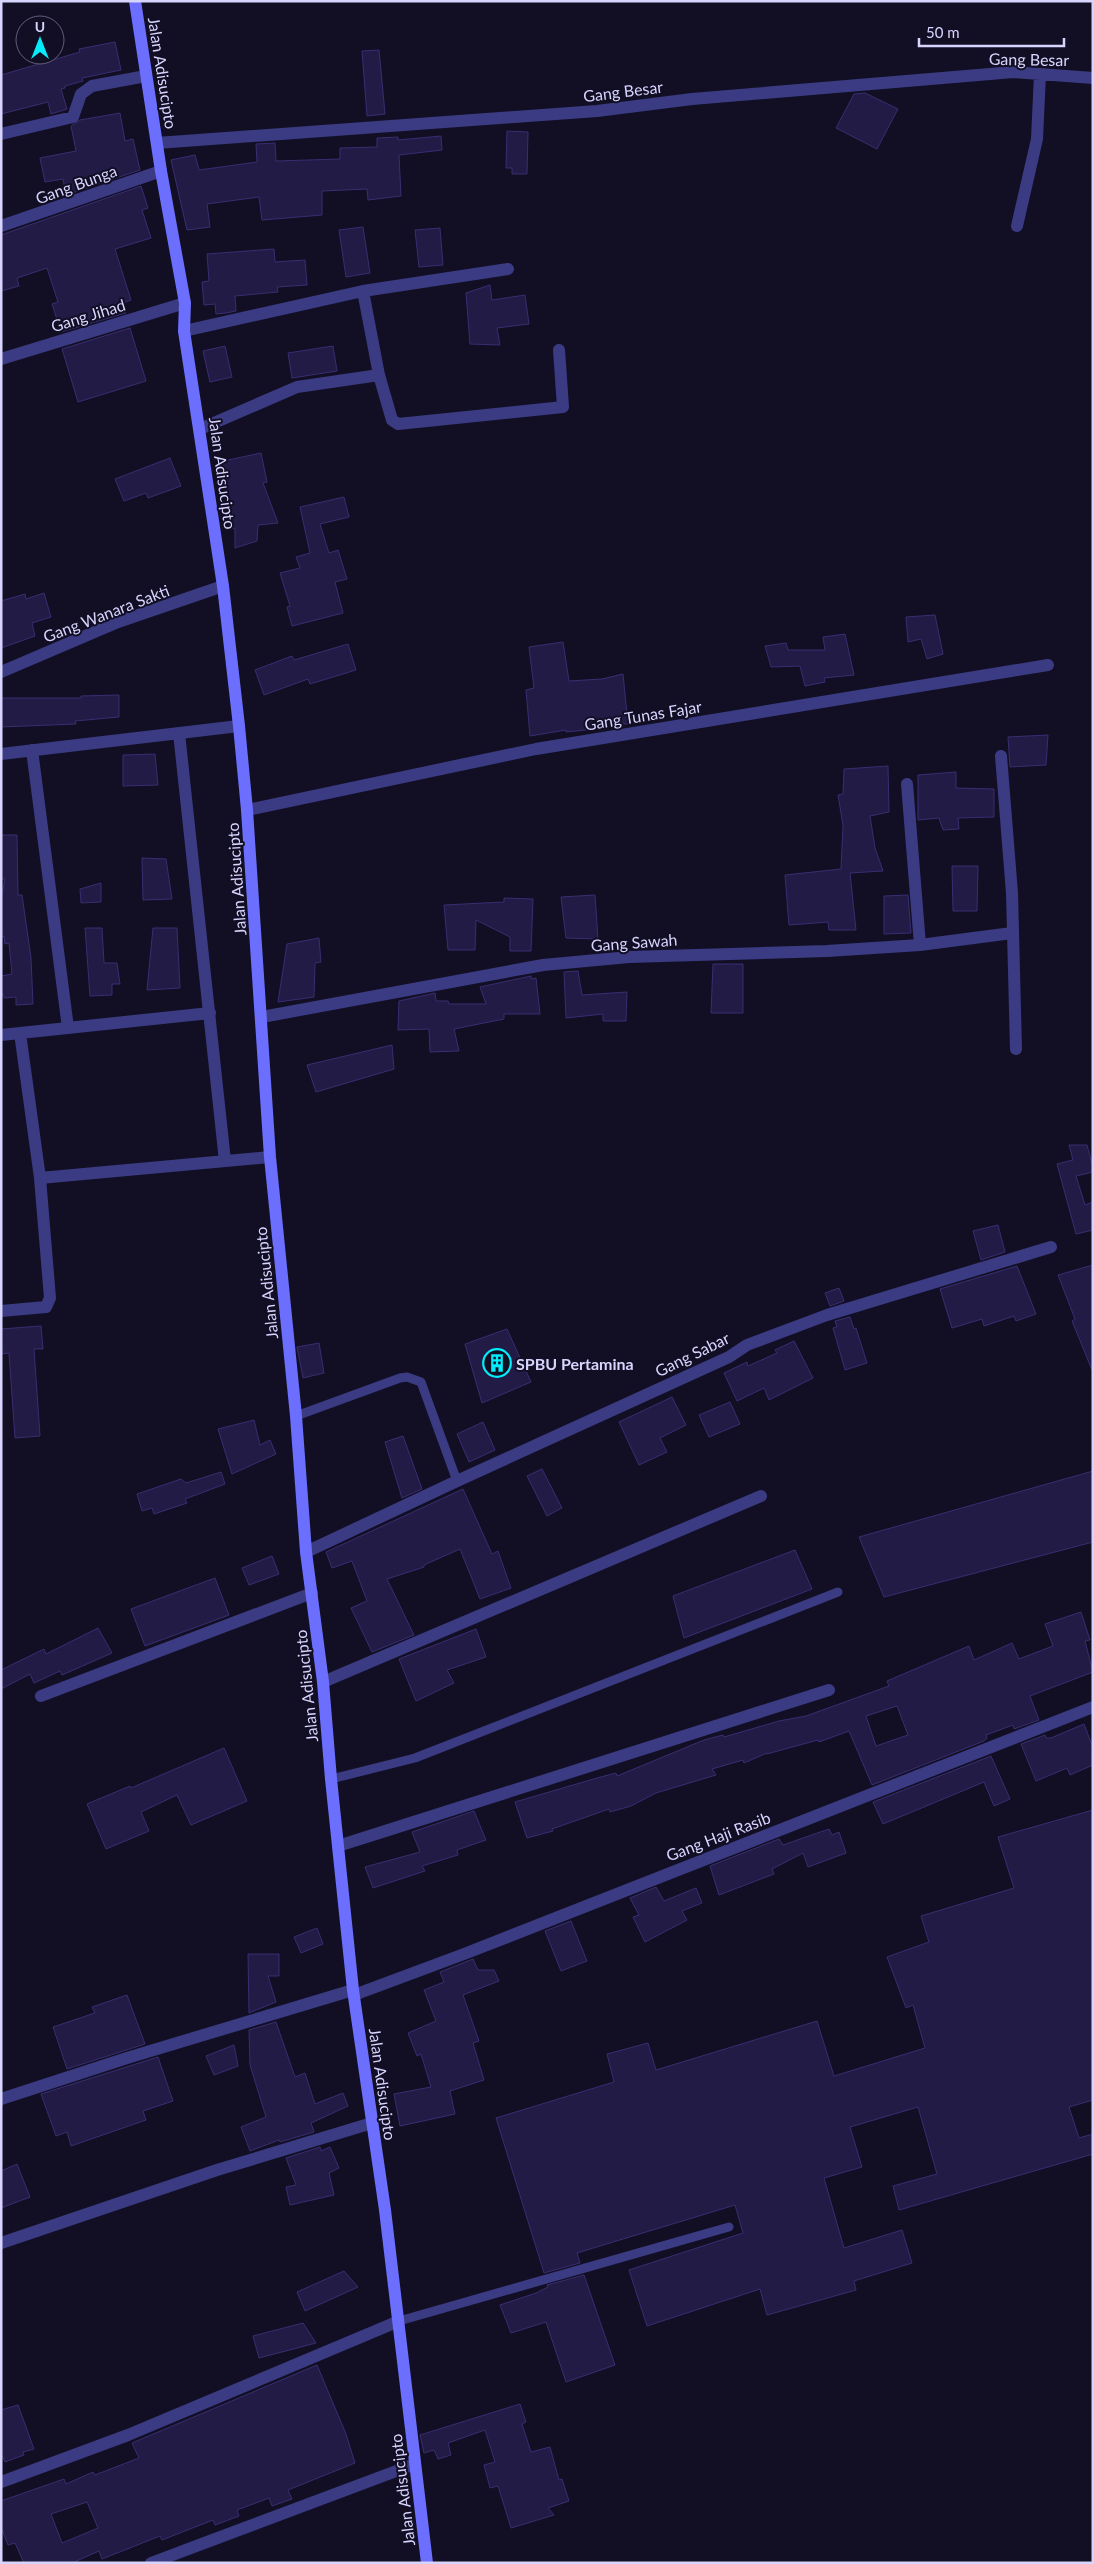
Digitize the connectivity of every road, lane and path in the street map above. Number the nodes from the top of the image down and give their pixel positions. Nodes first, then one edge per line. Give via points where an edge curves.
1 (135, 1) edge
2 (1040, 74) junction
3 (146, 76) junction
4 (1093, 78) edge
5 (1, 134) edge
6 (157, 143) junction
7 (161, 171) junction
8 (1, 226) edge
9 (1017, 226) dead end
10 (508, 269) dead end
11 (364, 291) junction
12 (184, 302) junction
13 (184, 331) junction
14 (558, 350) dead end
15 (1, 359) edge
16 (379, 375) junction
17 (200, 429) junction
18 (223, 586) junction
19 (1048, 665) dead end
20 (1, 672) edge
21 (239, 726) junction
22 (179, 733) junction
23 (32, 750) junction
24 (1, 754) edge
25 (1000, 756) dead end
26 (907, 784) dead end
27 (247, 810) junction
28 (1012, 933) junction
29 (920, 945) junction
30 (210, 1013) junction
31 (262, 1017) junction
32 (68, 1028) junction
33 (20, 1033) junction
34 (1, 1035) edge
35 (1016, 1049) dead end
36 (270, 1157) junction
37 (224, 1161) junction
38 (40, 1178) junction
39 (1051, 1247) dead end
40 (1, 1311) edge
41 (296, 1416) junction
42 (457, 1481) junction
43 (761, 1496) dead end
44 (306, 1552) junction
45 (838, 1592) dead end
46 (312, 1593) junction
47 (323, 1682) junction
48 (829, 1690) dead end
49 (41, 1696) dead end
50 (1093, 1707) edge
51 (331, 1778) junction
52 (338, 1846) junction
53 (354, 1992) junction
54 (1, 2099) edge
55 (372, 2123) junction
56 (729, 2226) dead end
57 (1, 2242) edge
58 (399, 2321) junction
59 (415, 2464) junction
60 (1, 2482) edge
61 (151, 2563) edge
62 (427, 2563) edge

1 - 3 main road, Jalan Adisucipto
2 - 4 street, Gang Besar
2 - 6 street, Gang Besar via 990,74 577,112
2 - 9 street via 1037,139
3 - 5 street via 92,86 81,94 73,117
3 - 6 main road, Jalan Adisucipto
6 - 7 main road, Jalan Adisucipto
7 - 8 street, Gang Bunga
7 - 12 main road, Jalan Adisucipto
10 - 11 street
11 - 13 street
11 - 16 street
12 - 13 main road, Jalan Adisucipto
12 - 15 street, Gang Jihad
13 - 17 main road, Jalan Adisucipto
14 - 16 street via 563,407 398,424 392,420
16 - 17 street via 297,387
17 - 18 main road, Jalan Adisucipto
18 - 20 street, Gang Wanara Sakti via 118,622
18 - 21 main road, Jalan Adisucipto
19 - 27 street, Gang Tunas Fajar via 536,749
21 - 22 street
21 - 27 main road, Jalan Adisucipto
22 - 23 street
22 - 30 street
23 - 24 street
23 - 32 street
25 - 28 street via 1012,893
26 - 29 street
27 - 31 main road, Jalan Adisucipto
28 - 29 street, Gang Sawah
28 - 35 street
29 - 31 street, Gang Sawah via 630,957 543,965
30 - 32 street
30 - 37 street
31 - 36 main road, Jalan Adisucipto
32 - 33 street
33 - 34 street
33 - 38 street
36 - 37 street
36 - 41 main road, Jalan Adisucipto
37 - 38 street
38 - 40 street via 49,1302 46,1307
39 - 42 street, Gang Sabar via 827,1316 747,1345 729,1357
41 - 42 lane via 400,1378 416,1379 421,1382
41 - 44 main road, Jalan Adisucipto
42 - 44 street, Gang Sabar
43 - 47 street
44 - 46 main road, Jalan Adisucipto
45 - 51 lane via 415,1758
46 - 47 main road, Jalan Adisucipto
46 - 49 street
47 - 51 main road, Jalan Adisucipto
48 - 52 street
50 - 53 street, Gang Haji Rasib via 464,1954
51 - 52 main road, Jalan Adisucipto
52 - 53 main road, Jalan Adisucipto
53 - 54 street, Gang Haji Rasib via 126,2058
53 - 55 main road, Jalan Adisucipto
55 - 57 street via 217,2170
55 - 58 main road, Jalan Adisucipto
56 - 58 lane
58 - 59 main road, Jalan Adisucipto
58 - 60 street via 128,2435
59 - 61 street
59 - 62 main road, Jalan Adisucipto

